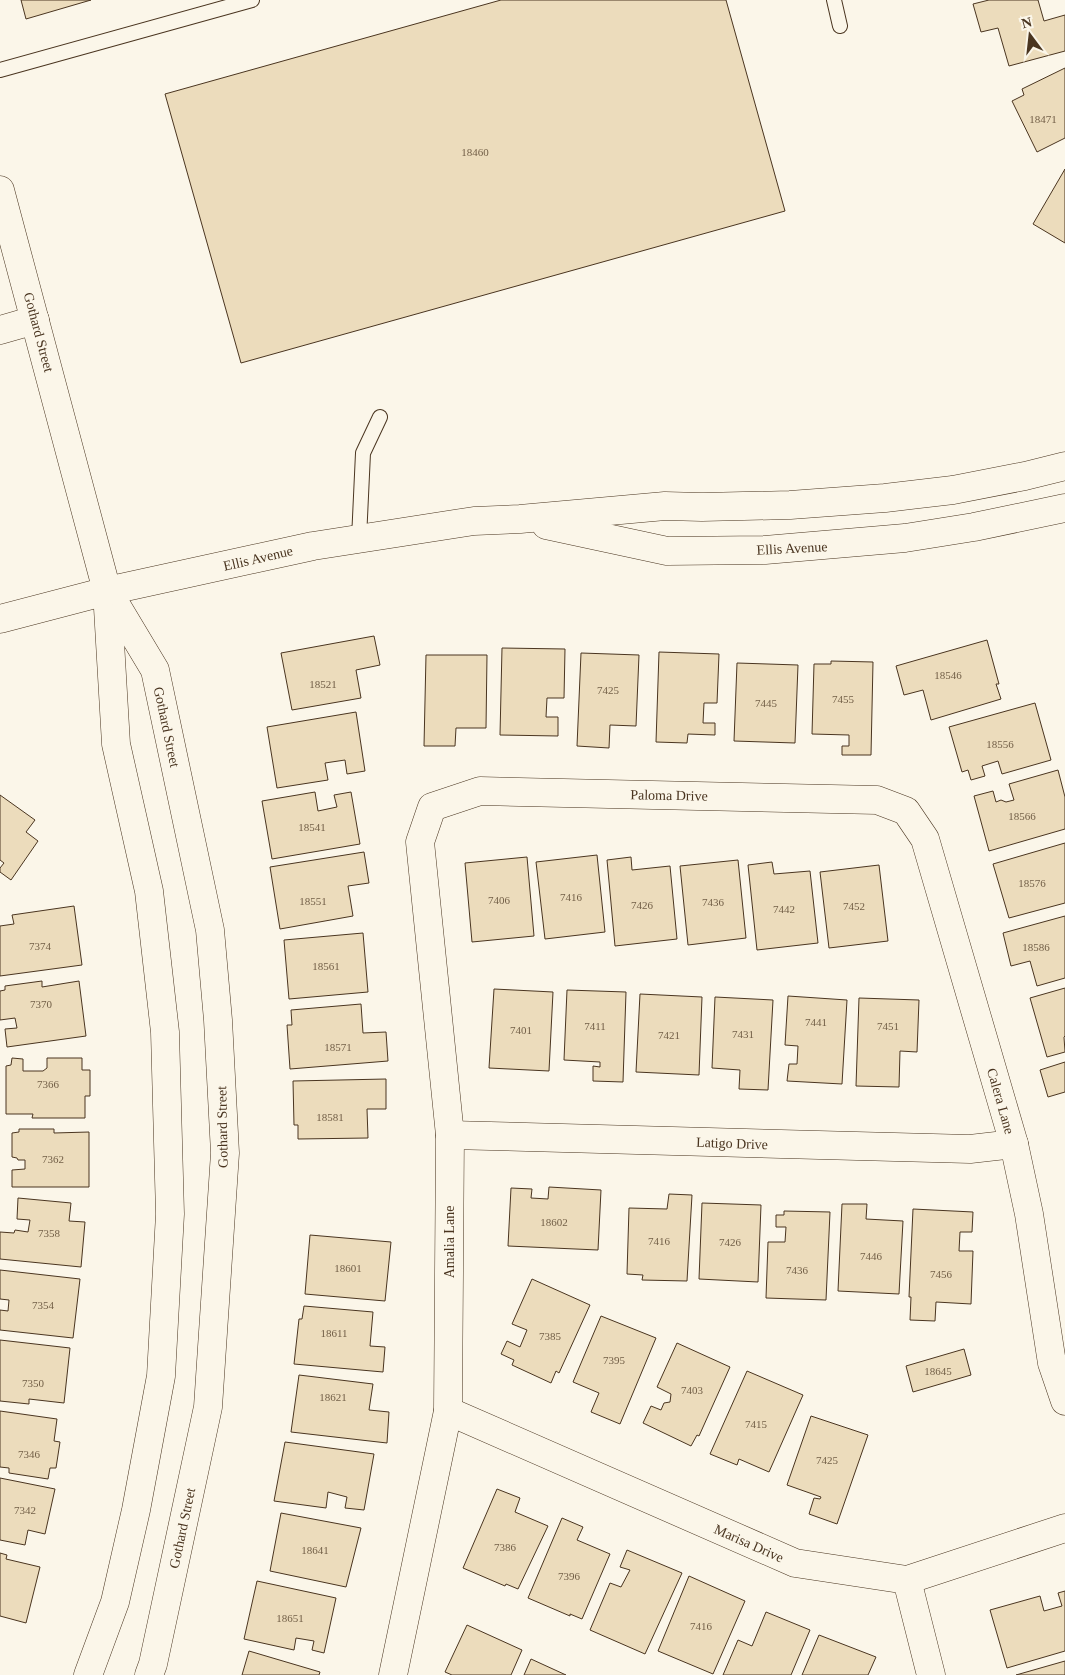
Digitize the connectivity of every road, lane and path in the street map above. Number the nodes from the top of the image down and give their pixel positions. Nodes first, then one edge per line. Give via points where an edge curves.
1 (252, 0) edge
2 (834, 0) edge
3 (840, 26) dead end
4 (0, 70) edge
5 (0, 190) edge
6 (36, 320) junction
7 (0, 330) edge
8 (380, 417) dead end
9 (1065, 466) edge
10 (1065, 508) edge
11 (520, 519) junction
12 (359, 539) junction
13 (107, 591) junction
14 (0, 619) edge
15 (432, 807) joint
16 (906, 811) joint
17 (450, 1135) junction
18 (1014, 1144) junction
19 (1065, 1401) edge
20 (448, 1411) junction
21 (1065, 1528) edge
22 (907, 1580) junction
23 (88, 1675) edge
24 (149, 1675) edge
25 (393, 1675) edge
26 (931, 1675) edge

1 - 4 lane
2 - 3 lane
5 - 6 street, Gothard Street
6 - 7 street
6 - 13 street, Gothard Street
8 - 12 lane via 363,453
9 - 11 street, Ellis Avenue via 953,490 885,498 790,505 665,506
10 - 11 street, Ellis Avenue via 906,538 766,550 667,551
11 - 12 street, Ellis Avenue via 474,521
12 - 13 street, Ellis Avenue
13 - 14 street, Ellis Avenue
13 - 23 street, Gothard Street via 116,744 148,891 165,1032 170,1214 160,1376 136,1510 115,1602
13 - 24 street, Gothard Street via 155,670 210,930 225,1153 208,1408
15 - 16 street, Paloma Drive via 480,791 877,800
15 - 17 street, Amalia Lane via 420,842
16 - 18 street, Calera Lane via 925,839
17 - 18 street, Latigo Drive via 970,1149
17 - 20 street, Amalia Lane
18 - 19 street, Calera Lane via 1029,1214 1052,1363
20 - 22 street, Marisa Drive via 795,1563
20 - 25 street, Amalia Lane
21 - 22 street, Marisa Drive
22 - 26 street

